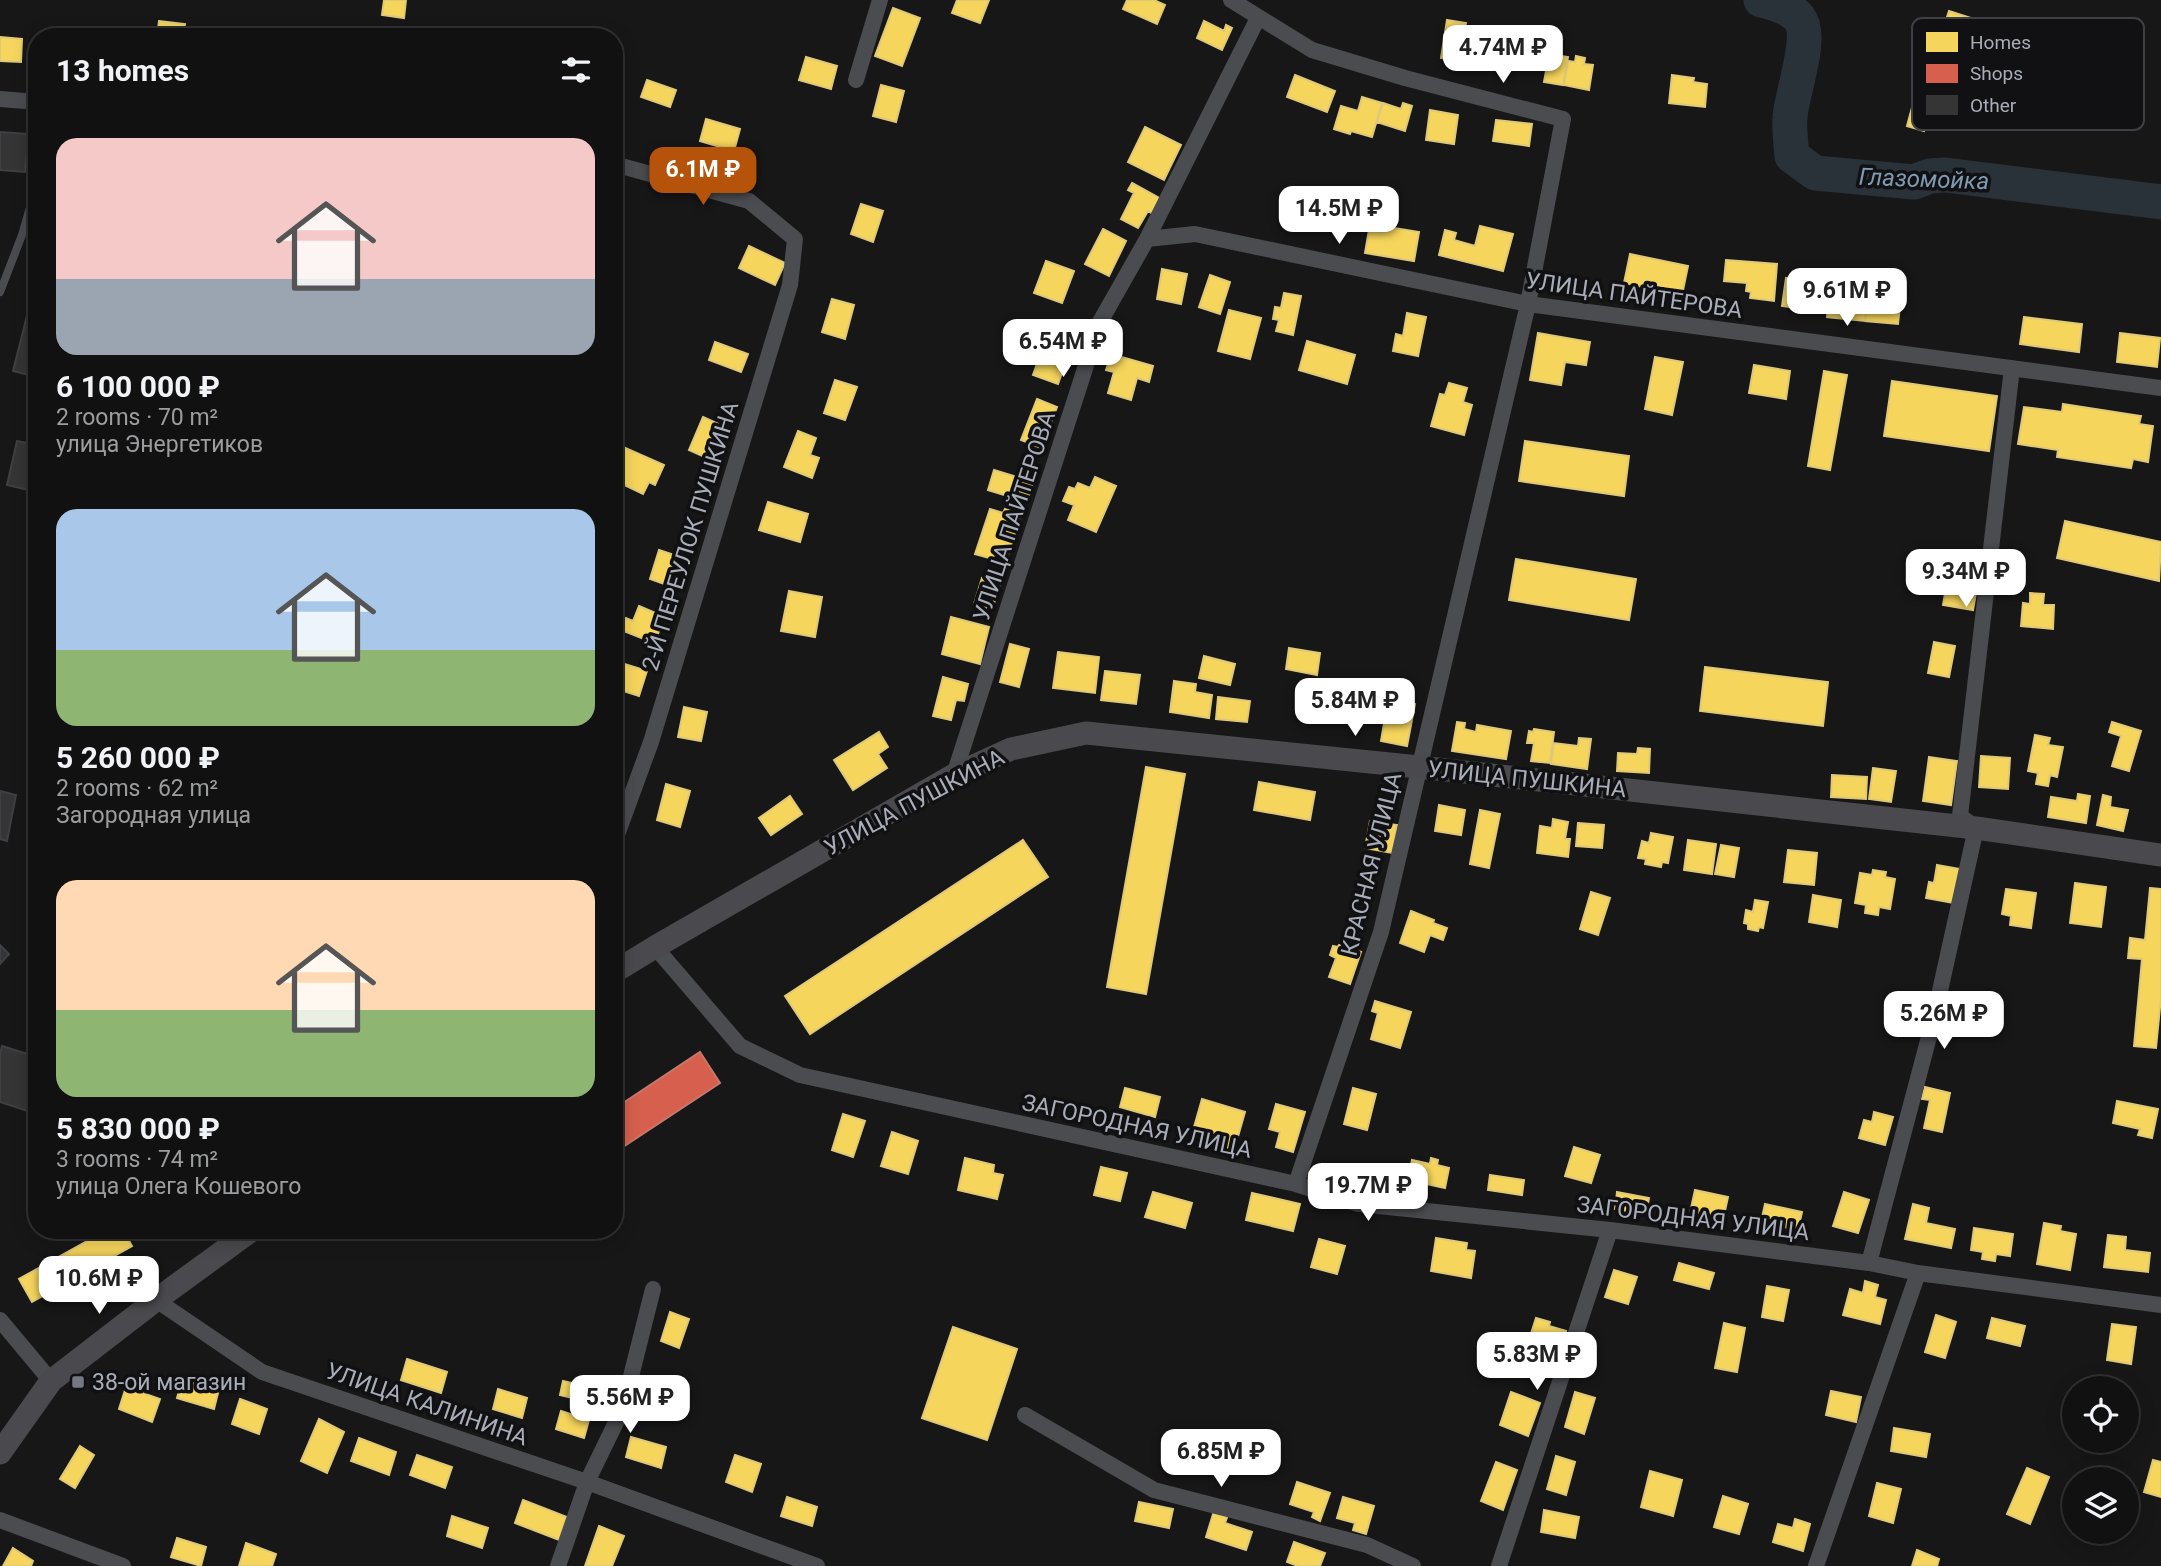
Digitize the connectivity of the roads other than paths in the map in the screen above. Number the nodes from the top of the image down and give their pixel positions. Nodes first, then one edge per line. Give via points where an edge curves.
1 (880, 0) edge
2 (1231, 0) edge
3 (1258, 18) junction
4 (856, 80) dead end
5 (0, 99) edge
6 (28, 101) edge
7 (623, 166) edge
8 (28, 214) edge
9 (1147, 239) junction
10 (0, 292) edge
11 (1528, 304) junction
12 (2012, 368) junction
13 (2161, 388) edge
14 (1419, 767) junction
15 (954, 775) junction
16 (623, 818) edge
17 (1976, 828) junction
18 (2161, 855) edge
19 (655, 947) junction
20 (623, 967) edge
21 (1296, 1184) junction
22 (1610, 1230) junction
23 (240, 1239) edge
24 (1869, 1263) junction
25 (1918, 1273) junction
26 (653, 1289) dead end
27 (156, 1300) junction
28 (2161, 1304) edge
29 (0, 1320) edge
30 (51, 1381) junction
31 (1025, 1415) dead end
32 (0, 1453) edge
33 (587, 1482) junction
34 (0, 1520) edge
35 (122, 1566) edge
36 (558, 1566) edge
37 (817, 1566) edge
38 (1413, 1566) edge
39 (1499, 1566) edge
40 (1816, 1566) edge

1 - 4 street
2 - 3 street
3 - 9 street, УЛИЦА ПАЙТЕРОВА
3 - 11 street, КРАСНАЯ УЛИЦА via 1312,50 1563,119
5 - 6 street
7 - 16 street, 2-Й ПЕРЕУЛОК ПУШКИНА via 749,201 795,239 790,285 651,743
8 - 10 lane
9 - 11 street, УЛИЦА ПАЙТЕРОВА via 1195,234
9 - 15 street, УЛИЦА ПАЙТЕРОВА via 1100,322
11 - 12 street, УЛИЦА ПАЙТЕРОВА
11 - 14 street, КРАСНАЯ УЛИЦА
12 - 13 street, УЛИЦА ПАЙТЕРОВА
12 - 17 street via 1960,816
14 - 15 main road, УЛИЦА ПУШКИНА via 1086,733 1011,749
14 - 17 main road, УЛИЦА ПУШКИНА
14 - 21 street, КРАСНАЯ УЛИЦА via 1381,932
15 - 19 main road, УЛИЦА ПУШКИНА
17 - 18 main road, УЛИЦА ПУШКИНА
17 - 24 street via 1934,1018
19 - 20 main road, УЛИЦА ПУШКИНА
19 - 21 street, ЗАГОРОДНАЯ УЛИЦА via 740,1046 800,1075
21 - 22 street, ЗАГОРОДНАЯ УЛИЦА via 1359,1203
22 - 24 street, ЗАГОРОДНАЯ УЛИЦА
22 - 39 street
23 - 27 main road
24 - 25 street, ЗАГОРОДНАЯ УЛИЦА
25 - 28 street, ЗАГОРОДНАЯ УЛИЦА
25 - 40 street
26 - 33 street via 623,1408
27 - 30 main road
27 - 33 street, УЛИЦА КАЛИНИНА via 262,1372
29 - 30 street
30 - 32 main road
31 - 38 street via 1154,1490 1367,1545
33 - 36 street
33 - 37 street, УЛИЦА КАЛИНИНА
34 - 35 street

